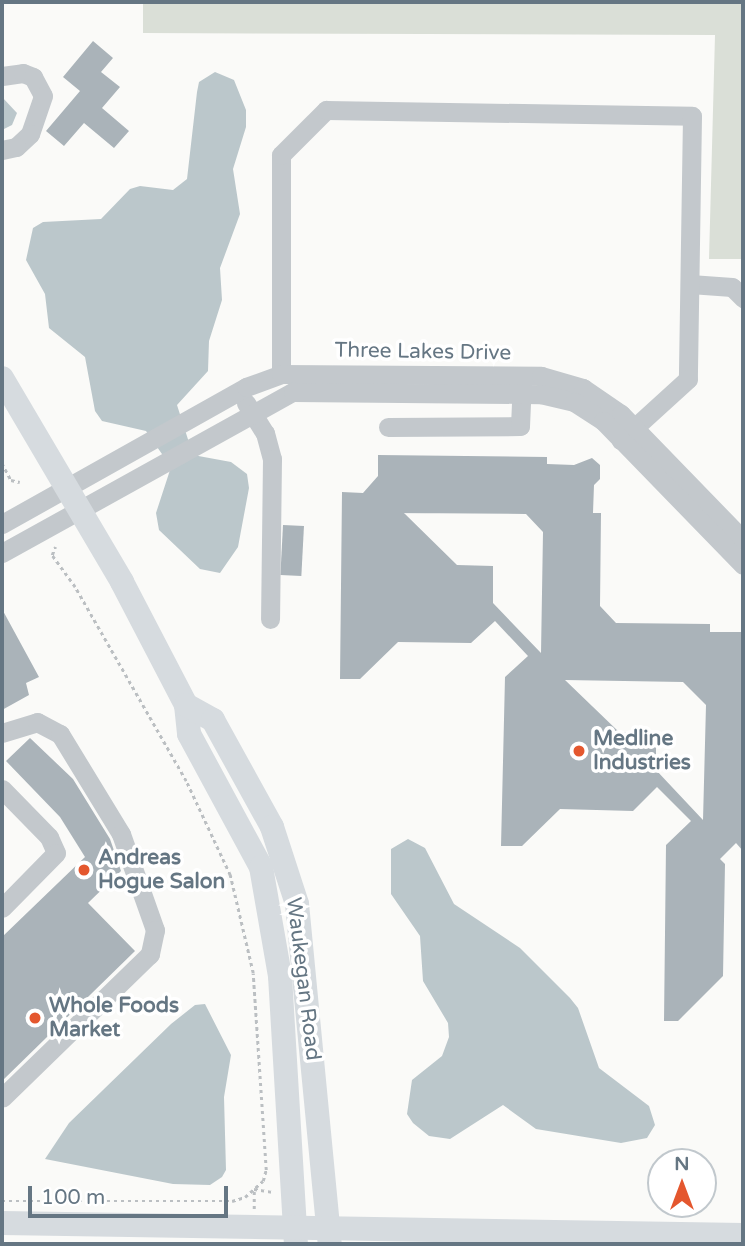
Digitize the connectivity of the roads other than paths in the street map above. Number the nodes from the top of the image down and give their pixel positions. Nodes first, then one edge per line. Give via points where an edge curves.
1 (2, 76) edge
2 (2, 150) edge
3 (690, 284) junction
4 (743, 298) edge
5 (281, 374) junction
6 (2, 378) edge
7 (522, 385) junction
8 (240, 391) junction
9 (251, 412) junction
10 (388, 427) dead end
11 (628, 434) junction
12 (68, 487) junction
13 (81, 510) junction
14 (2, 524) edge
15 (743, 540) edge
16 (2, 553) edge
17 (743, 565) edge
18 (270, 619) dead end
19 (186, 705) junction
20 (2, 733) edge
21 (2, 789) edge
22 (2, 908) edge
23 (2, 1098) edge
24 (2, 1223) edge
25 (743, 1235) edge
26 (296, 1236) edge
27 (329, 1236) edge

1 - 2 street via 23,73 33,77 43,96 30,134 16,147
3 - 4 street via 732,287
3 - 5 street via 692,116 326,110 281,155
3 - 11 street via 688,379
5 - 7 street, Three Lakes Drive
5 - 8 street, Three Lakes Drive
6 - 12 main road, Waukegan Road
7 - 9 street, Three Lakes Drive via 293,392
7 - 10 street via 520,426
7 - 11 street, Three Lakes Drive via 587,408
8 - 9 street
8 - 12 street, Three Lakes Drive
9 - 13 street, Three Lakes Drive
9 - 18 street via 265,433 272,459
11 - 15 street, Three Lakes Drive
11 - 17 street, Three Lakes Drive
12 - 13 main road, Waukegan Road
12 - 14 street, Three Lakes Drive
13 - 16 street, Three Lakes Drive
13 - 19 main road, Waukegan Road
19 - 26 main road, Waukegan Road via 188,734 261,867 279,976
19 - 27 main road, Waukegan Road via 213,720 272,827 297,904
20 - 23 street via 37,722 60,734 121,834 155,930 150,954
21 - 22 street via 49,837 56,853
24 - 26 main road
25 - 27 main road
26 - 27 main road

